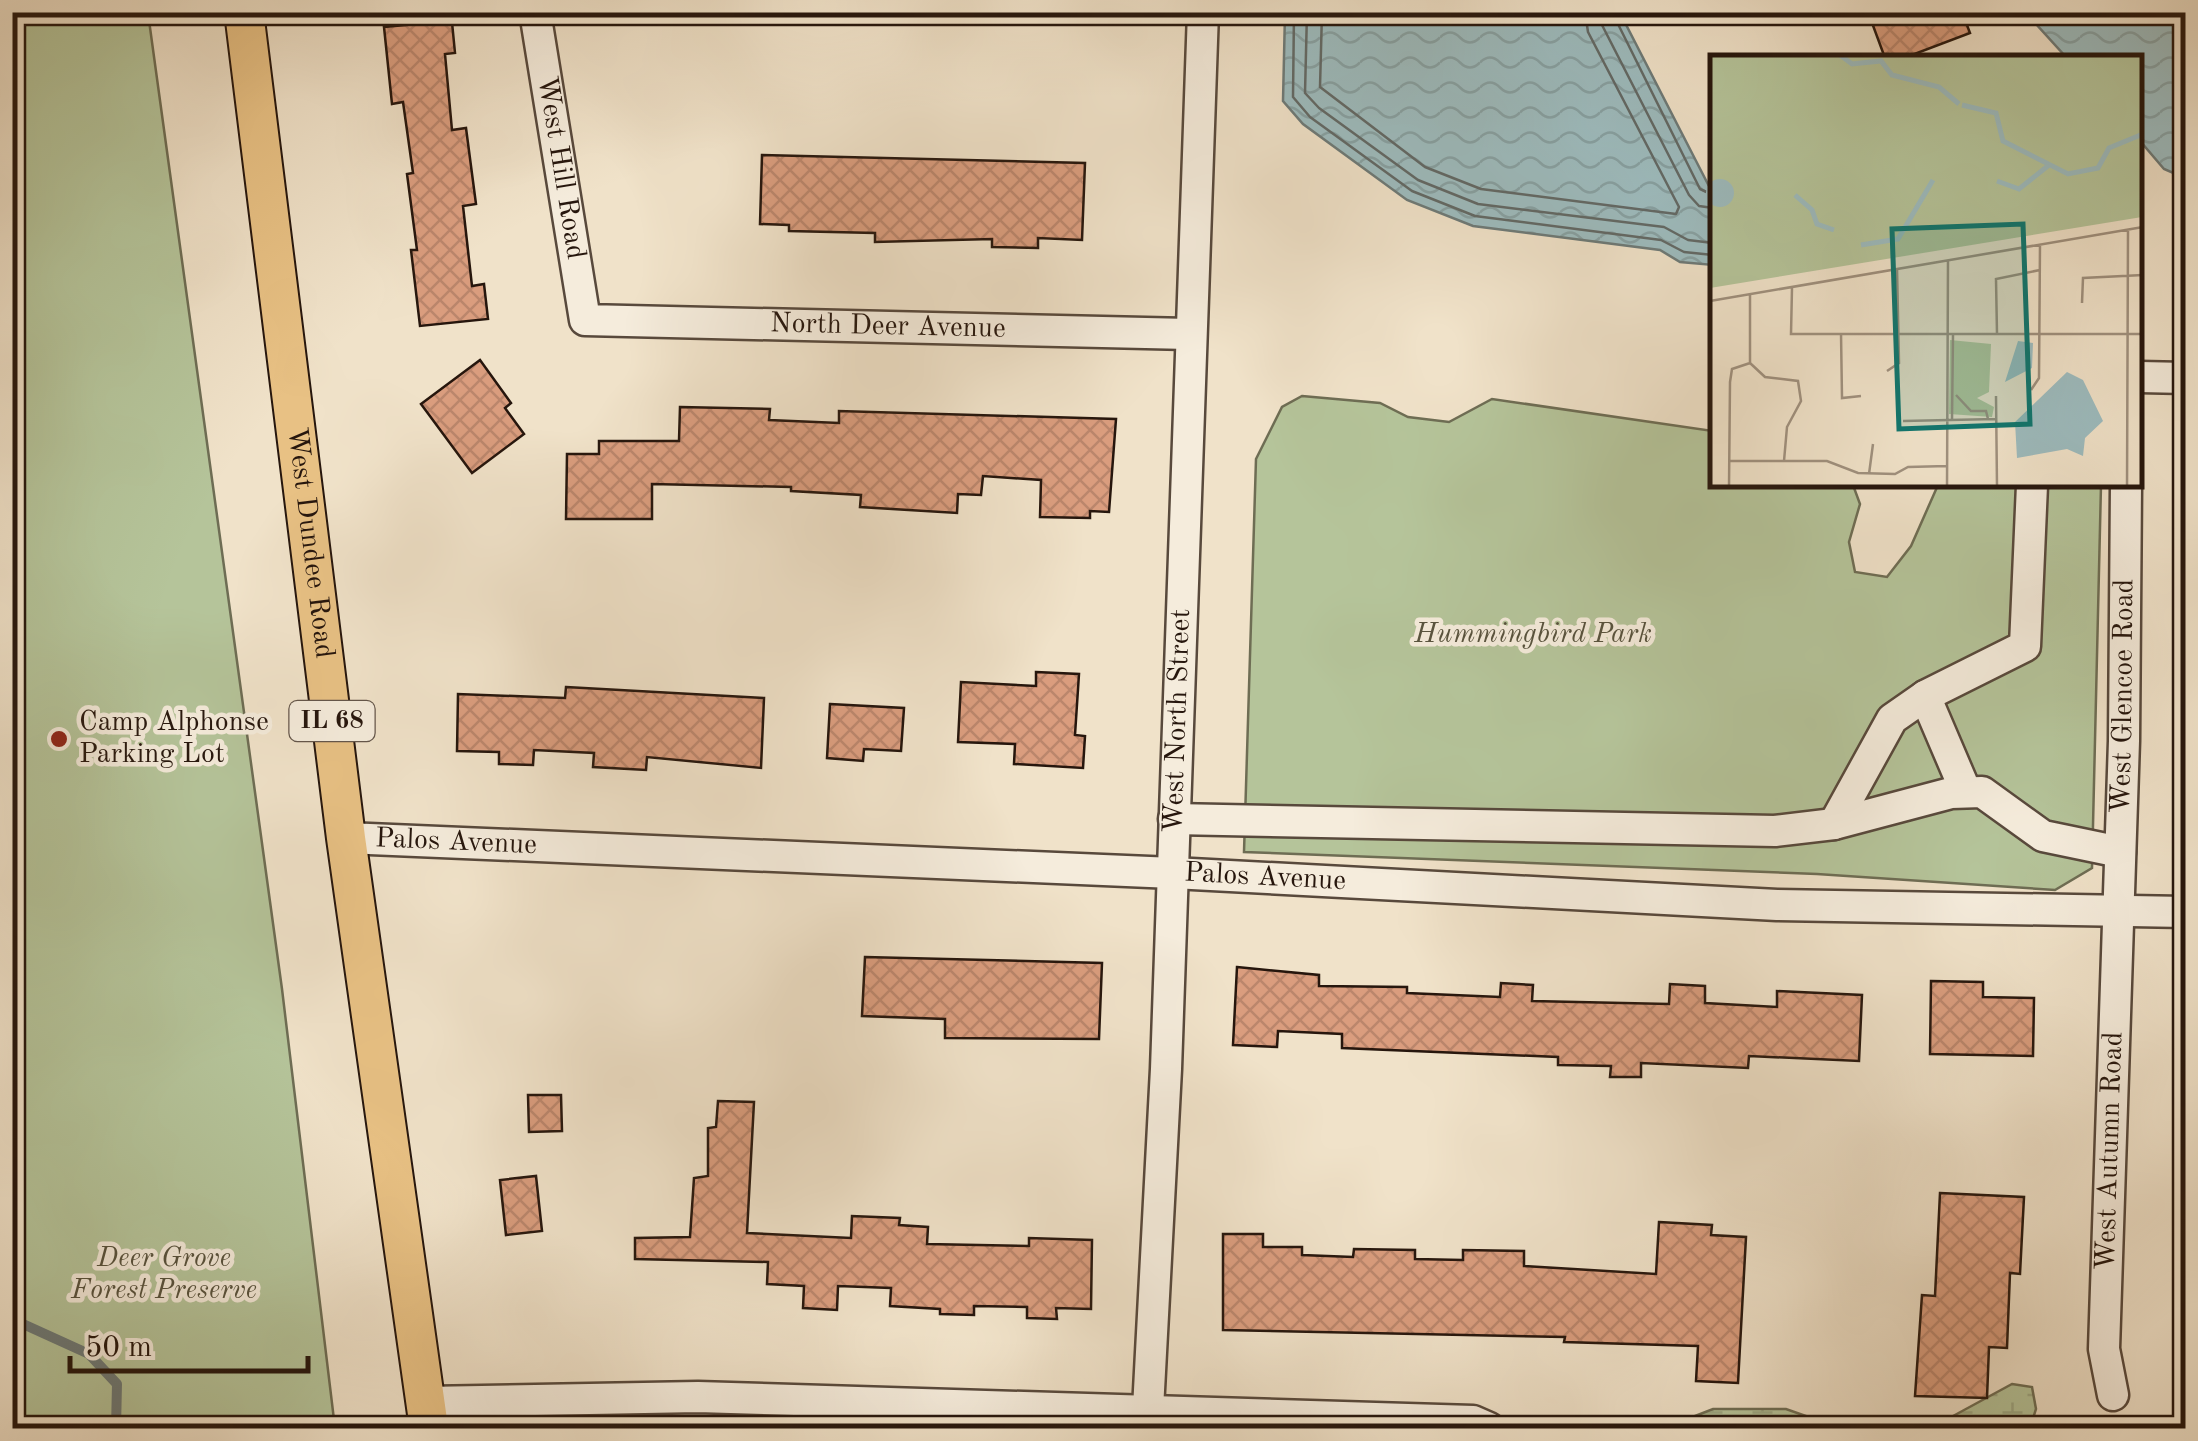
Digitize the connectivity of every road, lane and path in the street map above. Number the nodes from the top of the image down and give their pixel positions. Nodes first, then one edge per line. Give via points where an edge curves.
1 (244, 12) edge
2 (535, 12) edge
3 (1203, 12) edge
4 (585, 320) joint
5 (1189, 334) junction
6 (2143, 377) edge
7 (2186, 378) edge
8 (2032, 488) edge
9 (2126, 488) edge
10 (1925, 696) junction
11 (1966, 792) junction
12 (1174, 819) junction
13 (1834, 824) junction
14 (346, 838) junction
15 (2120, 852) junction
16 (1173, 873) junction
17 (2118, 908) junction
18 (2186, 912) edge
19 (2112, 1395) dead end
20 (427, 1415) edge
21 (1148, 1419) edge
22 (1481, 1425) edge

1 - 14 main road, West Dundee Road / IL 68
2 - 4 street, West Hill Road
3 - 5 street, West North Street
4 - 5 street, North Deer Avenue
5 - 12 street, West North Street
6 - 7 street
8 - 10 street via 2025,646
9 - 15 street, West Glencoe Road
10 - 11 street
10 - 13 street via 1892,719
11 - 13 street
11 - 15 street via 1982,792 2044,836
12 - 13 street via 1775,831
12 - 16 street, West North Street
14 - 16 street, Palos Avenue
14 - 20 main road, West Dundee Road / IL 68
15 - 17 street, West Glencoe Road
16 - 17 street, Palos Avenue via 1776,905
16 - 21 street, West North Street
17 - 18 street, Palos Avenue
17 - 19 street, West Autumn Road via 2104,1349
20 - 21 street via 698,1397
21 - 22 street

